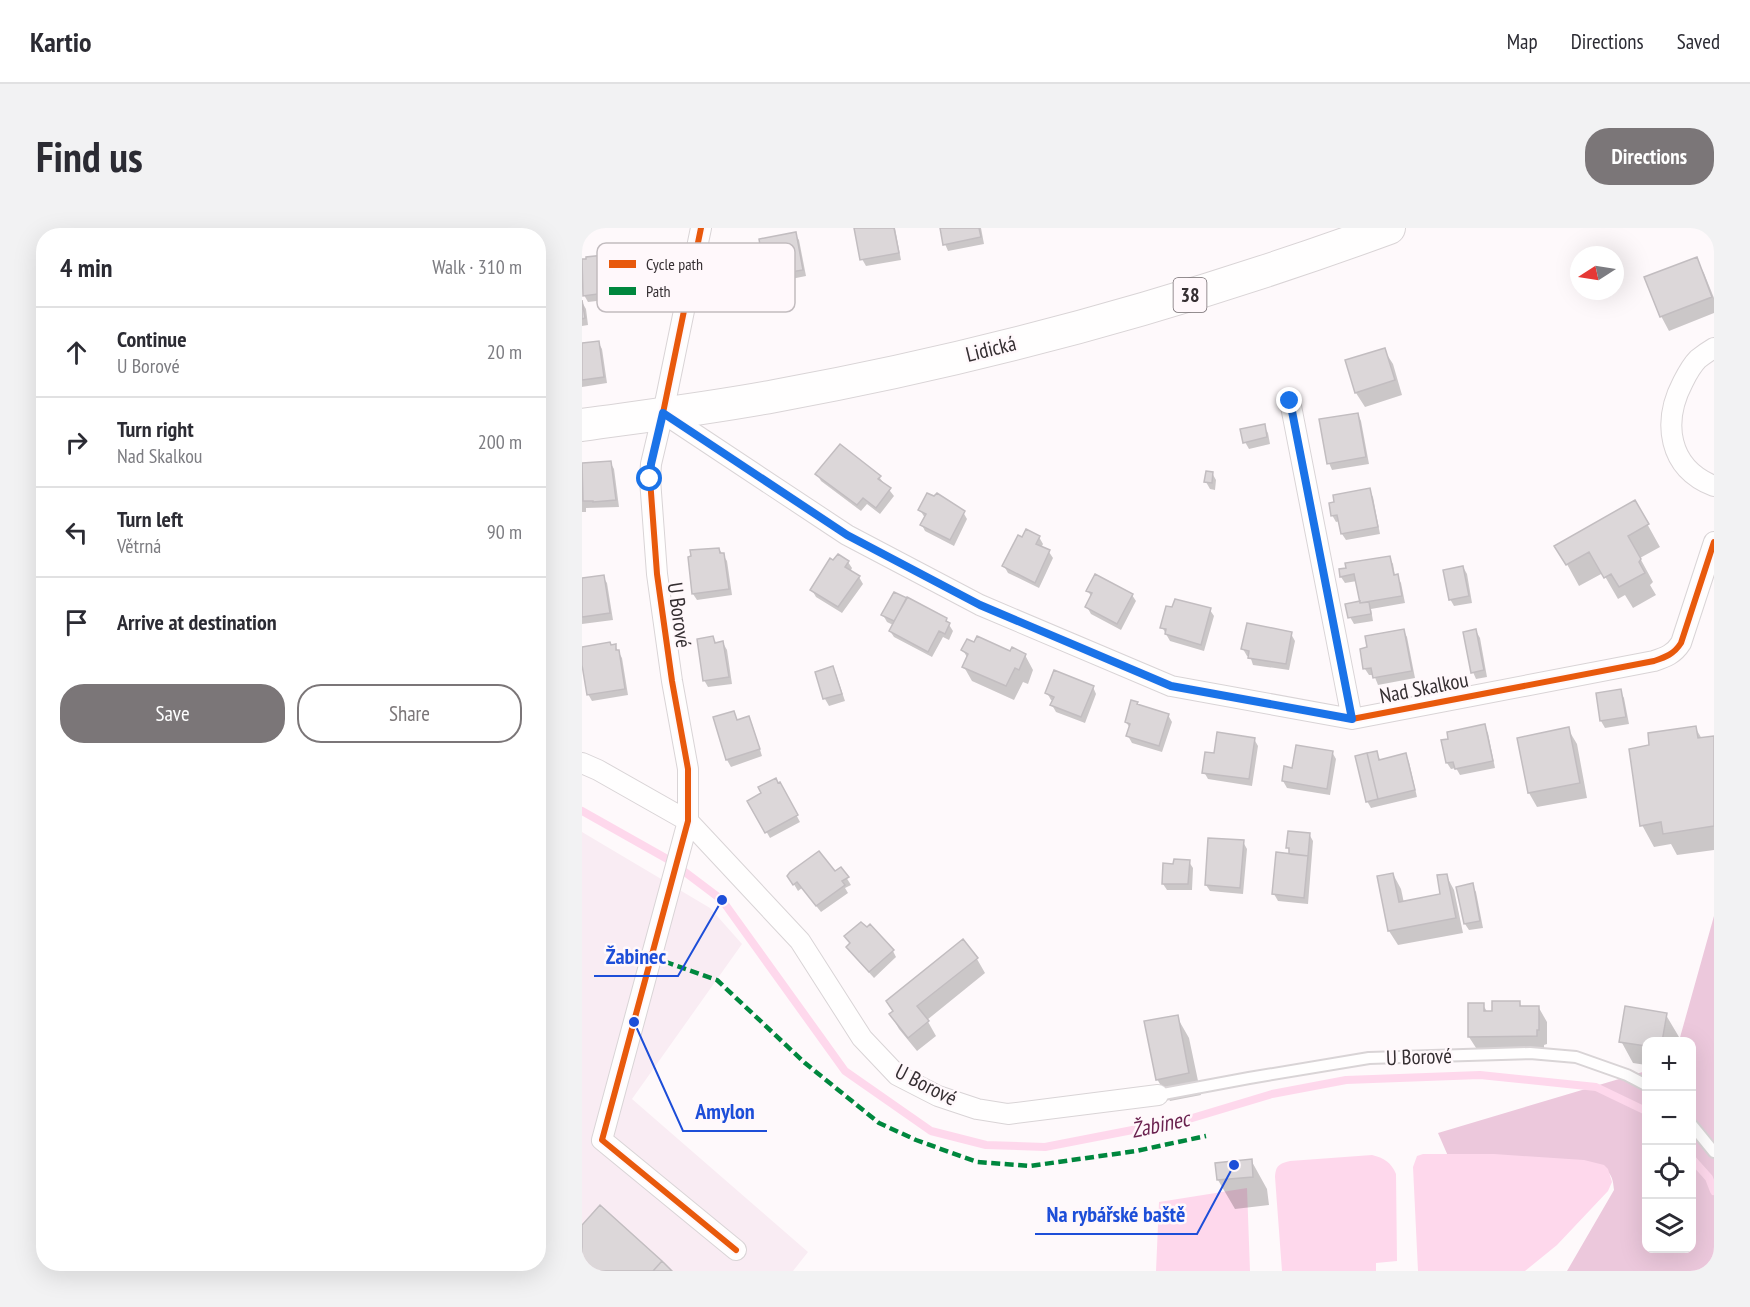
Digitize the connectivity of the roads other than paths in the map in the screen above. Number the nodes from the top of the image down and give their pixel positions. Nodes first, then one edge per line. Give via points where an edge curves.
1 (701, 228) edge
2 (1389, 228) edge
3 (698, 243) edge
4 (684, 312) edge
5 (1714, 348) edge
6 (1290, 401) dead end
7 (663, 413) junction
8 (582, 425) edge
9 (1714, 486) edge
10 (1714, 542) edge
11 (1352, 719) junction
12 (582, 763) edge
13 (688, 821) junction
14 (1642, 1082) edge
15 (1158, 1095) joint
16 (1696, 1130) edge
17 (1714, 1152) edge
18 (736, 1251) dead end

1 - 3 street, U Borové
2 - 7 main road, Lidická / 38 via 1155,306 987,350 774,396
4 - 7 street, U Borové
5 - 9 street via 1698,359 1686,376 1675,396 1671,418 1672,440 1680,459 1694,476
6 - 11 street
7 - 8 main road, Lidická / 38
7 - 11 street, Nad Skalkou via 847,535 980,605 1171,686
7 - 13 street, U Borové via 650,479 657,574 688,769
10 - 11 street, Nad Skalkou via 1681,643 1667,657
12 - 13 street
13 - 15 street, U Borové via 800,941 862,1038 897,1075 938,1096 1008,1114
13 - 18 street via 602,1140
14 - 15 lane, U Borové via 1576,1058 1530,1053 1369,1058
16 - 17 lane

